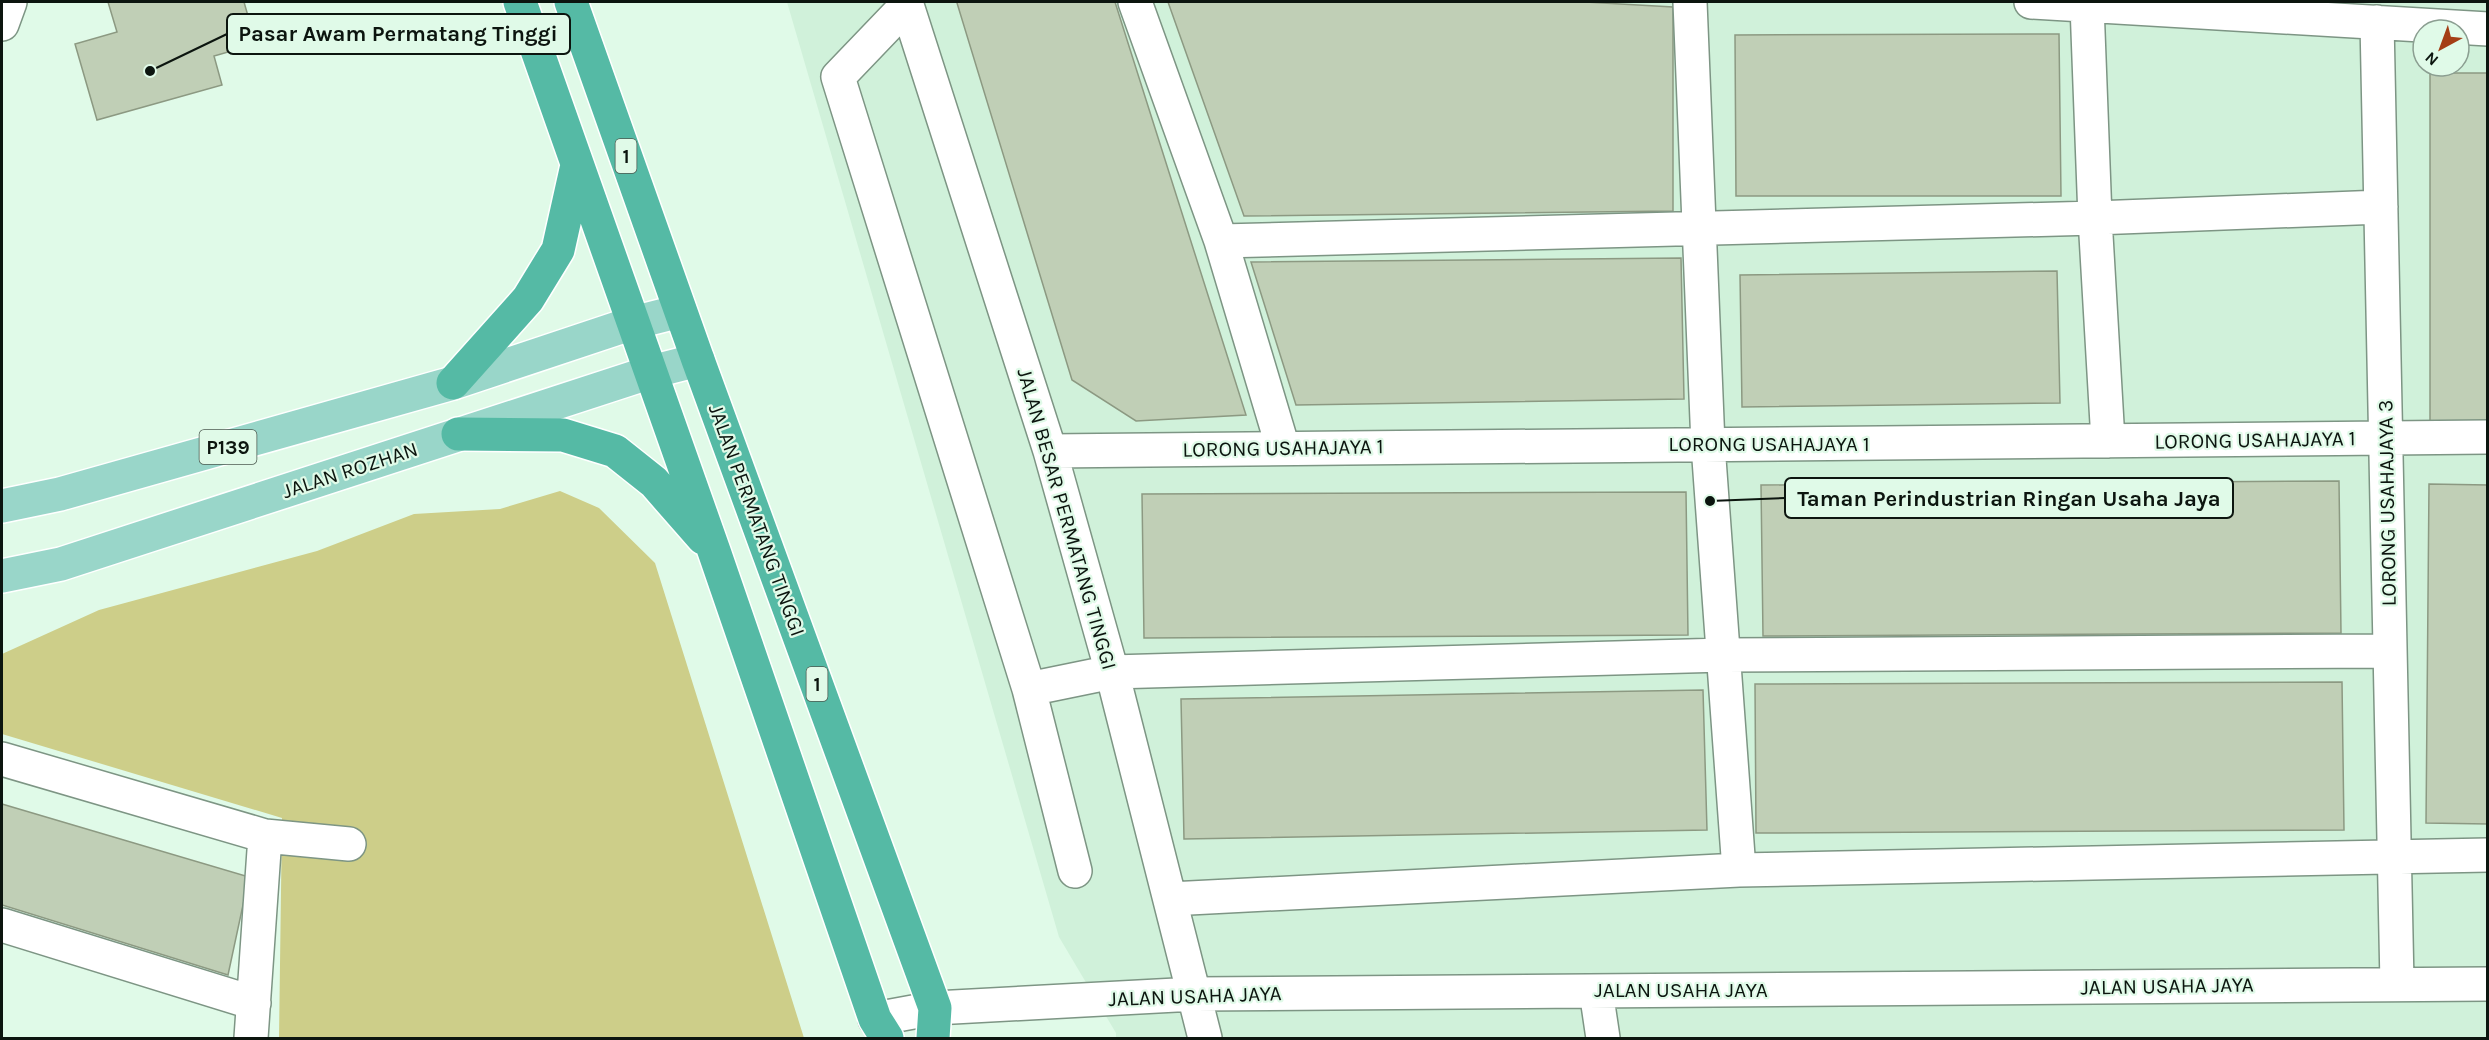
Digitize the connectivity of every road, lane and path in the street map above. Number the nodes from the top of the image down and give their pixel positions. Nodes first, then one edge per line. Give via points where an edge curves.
1 (10, 2) edge
2 (520, 2) edge
3 (571, 2) edge
4 (1135, 2) edge
5 (1690, 2) edge
6 (2031, 2) edge
7 (906, 4) edge
8 (2087, 5) junction
9 (2377, 22) junction
10 (2, 24) edge
11 (2487, 29) edge
12 (577, 165) junction
13 (2381, 207) junction
14 (2095, 218) junction
15 (1699, 228) junction
16 (1221, 241) junction
17 (680, 311) junction
18 (633, 323) junction
19 (698, 360) junction
20 (651, 372) junction
21 (453, 383) junction
22 (458, 434) junction
23 (2487, 437) edge
24 (2386, 438) junction
25 (2108, 441) junction
26 (1708, 445) junction
27 (1283, 447) junction
28 (1050, 451) junction
29 (2, 506) edge
30 (714, 551) junction
31 (2, 576) edge
32 (2390, 651) junction
33 (1724, 655) junction
34 (1112, 672) junction
35 (1029, 689) junction
36 (2, 759) edge
37 (265, 836) junction
38 (349, 844) dead end
39 (2487, 855) edge
40 (2394, 856) junction
41 (1075, 870) dead end
42 (1739, 870) junction
43 (1170, 899) junction
44 (2, 925) edge
45 (2397, 984) junction
46 (2487, 984) edge
47 (1596, 991) junction
48 (1196, 994) junction
49 (254, 1003) junction
50 (934, 1023) edge
51 (881, 1029) edge
52 (251, 1038) edge
53 (1205, 1038) edge
54 (1603, 1038) edge

1 - 10 street
2 - 12 highway
3 - 17 highway, JALAN PERMATANG TINGGI / 1
4 - 16 street
5 - 15 street
6 - 8 street
7 - 28 street, JALAN BESAR PERMATANG TINGGI
7 - 35 street, JALAN BESAR PERMATANG TINGGI via 838,77
8 - 9 street
8 - 14 street
9 - 11 street
9 - 13 street, LORONG USAHAJAYA 3
12 - 18 highway
12 - 21 highway via 558,250 528,299
13 - 14 street
13 - 24 street, LORONG USAHAJAYA 3
14 - 15 street
14 - 25 street
15 - 16 street
15 - 26 street
16 - 27 street
17 - 18 main road, P139
17 - 19 highway, JALAN PERMATANG TINGGI / 1
18 - 20 highway
18 - 21 main road, P139
19 - 20 main road, JALAN ROZHAN
19 - 50 highway, JALAN PERMATANG TINGGI / 1
20 - 22 main road, JALAN ROZHAN
20 - 30 highway
21 - 29 main road, P139 via 60,494
22 - 30 highway via 563,435 615,451 654,482
22 - 31 main road, JALAN ROZHAN via 61,564
23 - 24 street, LORONG USAHAJAYA 1
24 - 25 street, LORONG USAHAJAYA 1
24 - 32 street, LORONG USAHAJAYA 3
25 - 26 street, LORONG USAHAJAYA 1
26 - 27 street, LORONG USAHAJAYA 1
26 - 33 street
27 - 28 street, LORONG USAHAJAYA 1
28 - 34 street, JALAN BESAR PERMATANG TINGGI
30 - 51 highway
32 - 33 street
32 - 40 street, LORONG USAHAJAYA 3
33 - 34 street
33 - 42 street
34 - 35 street
34 - 43 street, JALAN BESAR PERMATANG TINGGI
35 - 41 street, JALAN BESAR PERMATANG TINGGI
36 - 37 street
37 - 38 street
37 - 49 street
39 - 40 street
40 - 42 street
40 - 45 street, LORONG USAHAJAYA 3
42 - 43 street
43 - 48 street, JALAN BESAR PERMATANG TINGGI
44 - 49 street
45 - 46 street, JALAN USAHA JAYA
45 - 47 street, JALAN USAHA JAYA
47 - 48 street, JALAN USAHA JAYA
47 - 54 street
48 - 50 street, JALAN USAHA JAYA
48 - 53 street, JALAN BESAR PERMATANG TINGGI
49 - 52 street
50 - 51 street, JALAN USAHA JAYA

